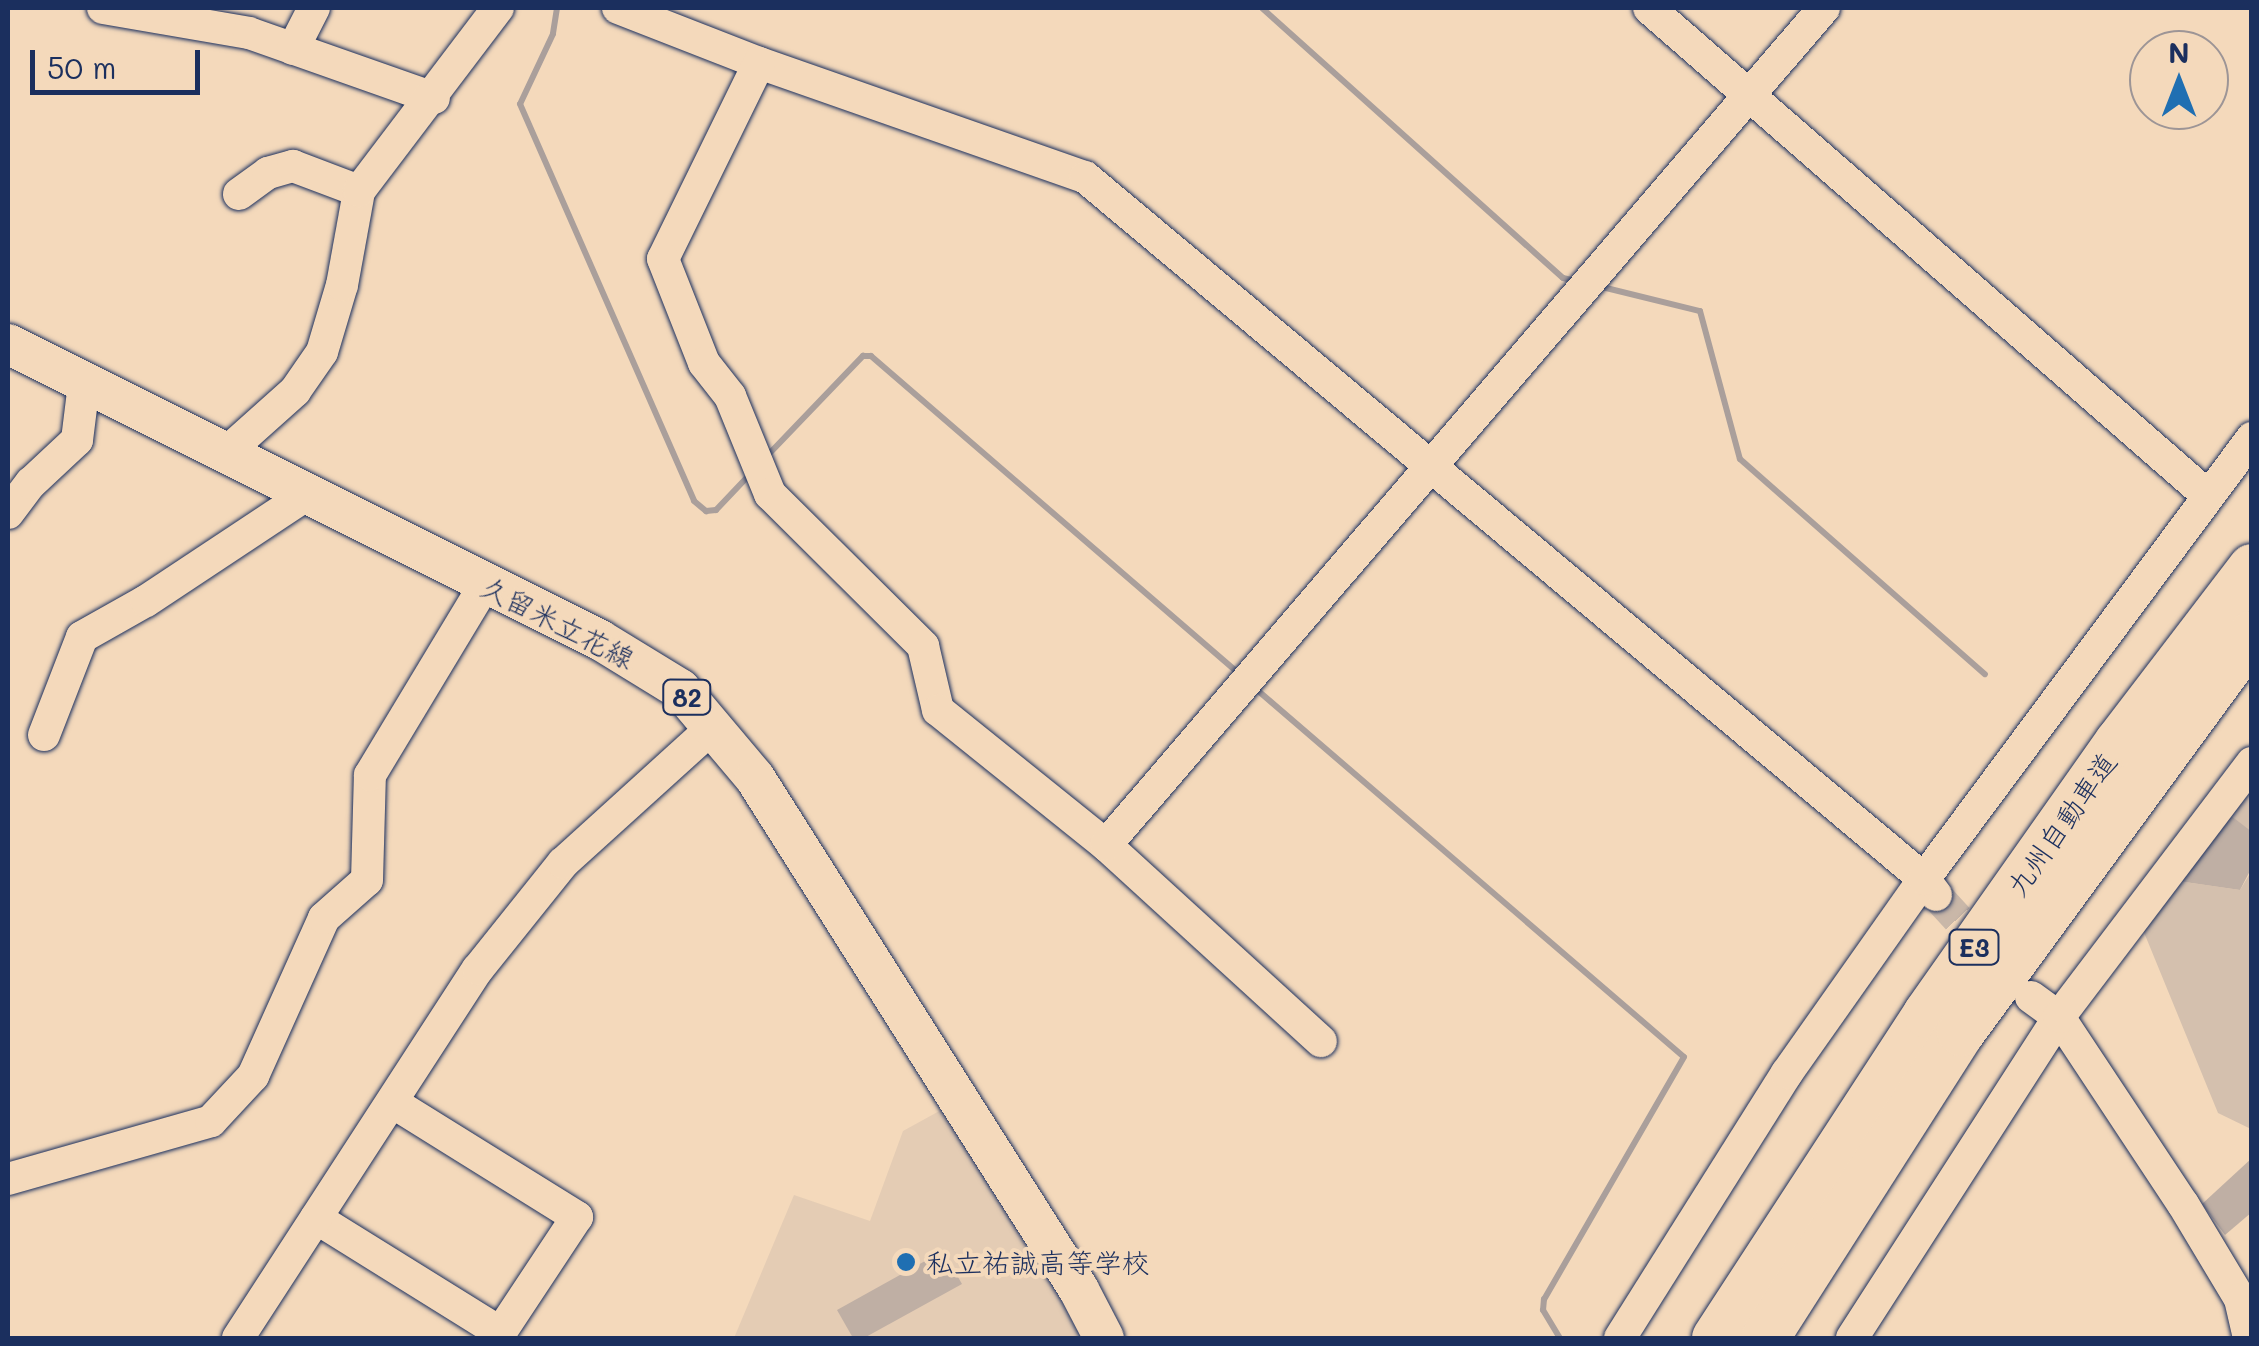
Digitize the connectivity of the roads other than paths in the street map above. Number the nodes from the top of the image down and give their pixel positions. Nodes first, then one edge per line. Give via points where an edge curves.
1 (102, 8) edge
2 (314, 8) edge
3 (498, 8) edge
4 (618, 8) edge
5 (1649, 8) edge
6 (1824, 8) edge
7 (191, 15) edge
8 (293, 49) junction
9 (759, 63) junction
10 (1749, 93) junction
11 (434, 98) junction
12 (359, 191) junction
13 (238, 194) dead end
14 (8, 344) edge
15 (84, 384) junction
16 (2252, 438) edge
17 (228, 451) junction
18 (1431, 463) junction
19 (2206, 494) junction
20 (306, 495) junction
21 (8, 513) edge
22 (2252, 568) edge
23 (485, 584) junction
24 (2252, 636) edge
25 (713, 727) junction
26 (44, 735) dead end
27 (2252, 763) edge
28 (1106, 846) junction
29 (1930, 887) junction
30 (2031, 997) dead end
31 (2059, 1016) junction
32 (1320, 1041) dead end
33 (392, 1102) junction
34 (8, 1179) edge
35 (316, 1218) junction
36 (499, 1336) edge
37 (239, 1338) edge
38 (1104, 1338) edge
39 (1620, 1338) edge
40 (1716, 1338) edge
41 (1765, 1338) edge
42 (1852, 1338) edge
43 (2249, 1338) edge

1 - 7 street
2 - 8 street
3 - 11 street
4 - 9 street
5 - 10 street
6 - 10 street
7 - 8 street
8 - 11 street
9 - 18 street via 1086,177
9 - 28 street via 663,259 704,363 730,396 770,494 923,646 938,710
10 - 18 street
10 - 19 street
11 - 12 street
12 - 13 street via 293,166 268,173
12 - 17 street via 322,352 295,391
14 - 15 main road, 久留米立花線 / 82
15 - 17 main road, 久留米立花線 / 82
15 - 21 street via 76,440
16 - 19 street
17 - 20 main road, 久留米立花線 / 82
18 - 28 street
18 - 29 street
19 - 29 street
20 - 23 main road, 久留米立花線 / 82
20 - 26 street via 82,636
22 - 40 highway, 九州自動車道 / E3 via 2119,742 1927,1014
23 - 25 main road, 久留米立花線 / 82 via 600,640 680,689
23 - 34 street via 370,775 367,880 324,918 253,1076 211,1121
24 - 41 highway, 九州自動車道 / E3 via 1961,1032
25 - 33 street via 563,864 478,968
25 - 38 main road, 久留米立花線 / 82 via 755,778
27 - 31 street
28 - 32 street
29 - 39 street via 1787,1073
30 - 31 street
31 - 42 street
31 - 43 street via 2240,1298
33 - 35 street
33 - 36 street via 577,1217
35 - 36 street
35 - 37 street

